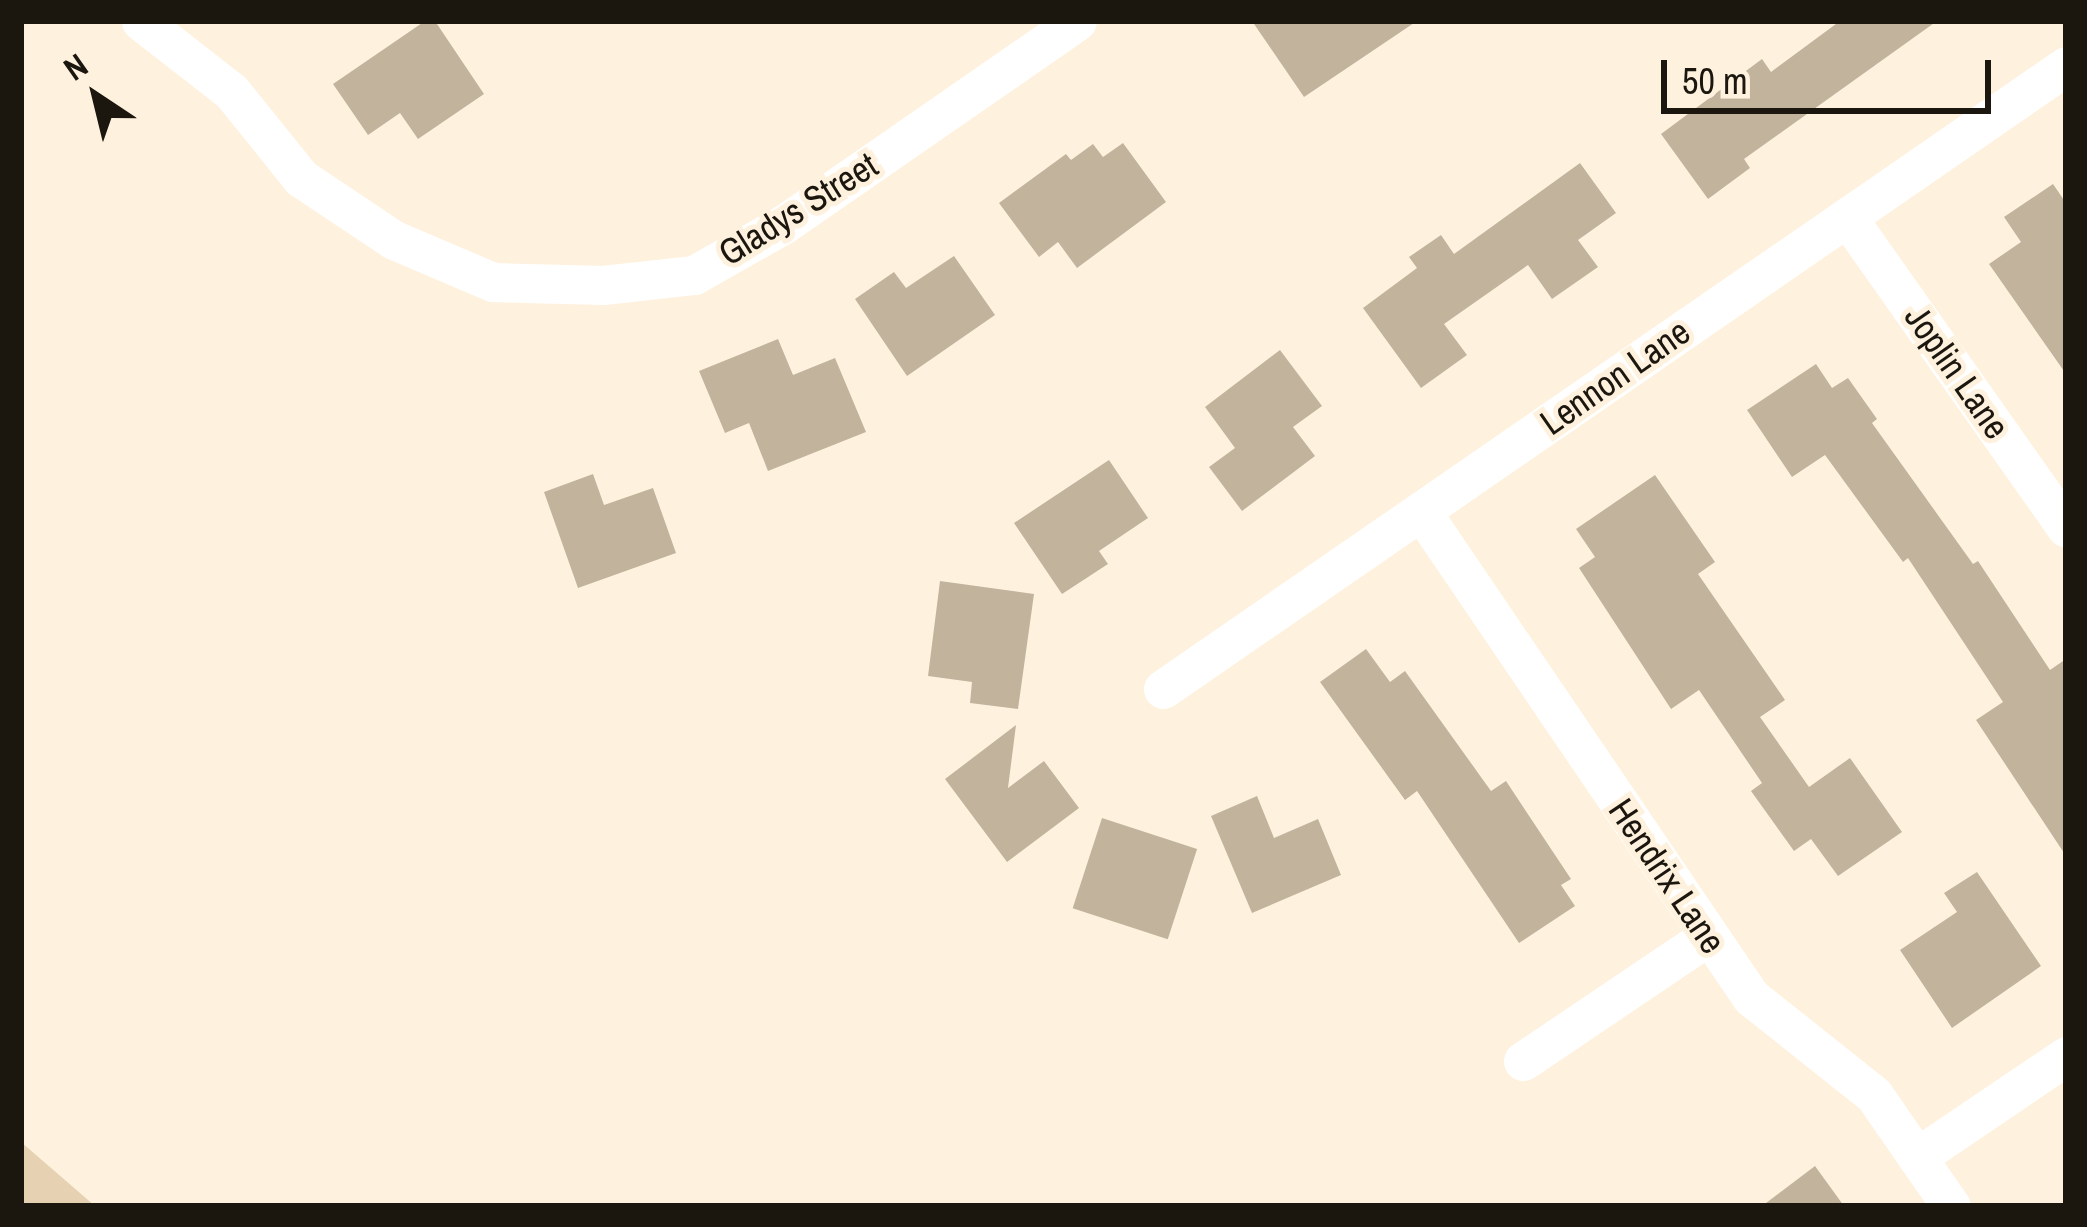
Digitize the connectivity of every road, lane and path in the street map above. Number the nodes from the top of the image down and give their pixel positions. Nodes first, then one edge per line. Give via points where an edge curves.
1 (141, 21) edge
2 (1077, 21) edge
3 (2066, 66) edge
4 (1847, 217) junction
5 (1421, 511) junction
6 (2066, 527) edge
7 (1163, 689) dead end
8 (1708, 936) junction
9 (2066, 1056) edge
10 (1523, 1061) dead end
11 (1917, 1157) junction
12 (1951, 1206) edge

1 - 2 street, Gladys Street via 231,91 301,178 394,240 494,282 603,285 694,274 784,224
3 - 4 street, Lennon Lane
4 - 5 street, Lennon Lane
4 - 6 street, Joplin Lane
5 - 7 street, Lennon Lane
5 - 8 street, Hendrix Lane
8 - 10 street
8 - 11 street, Hendrix Lane via 1751,997 1874,1095
9 - 11 street
11 - 12 street, Hendrix Lane

